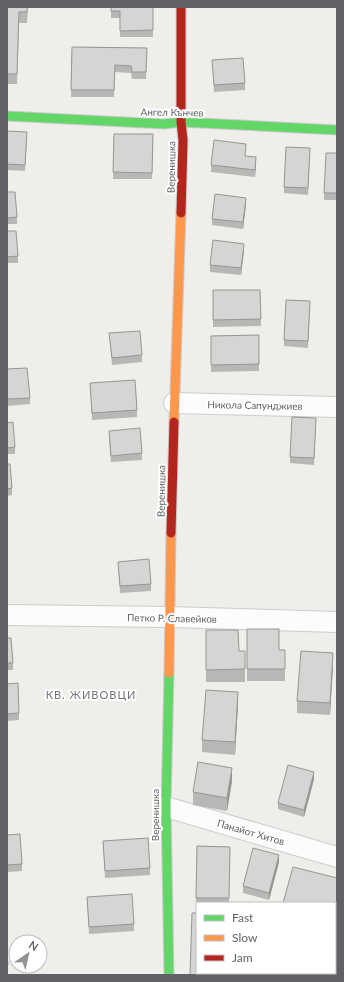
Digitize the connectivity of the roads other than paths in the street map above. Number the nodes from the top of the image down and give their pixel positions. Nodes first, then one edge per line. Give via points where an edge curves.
1 (181, 7) edge
2 (7, 116) edge
3 (181, 122) junction
4 (337, 130) edge
5 (174, 403) junction
6 (337, 407) edge
7 (7, 615) edge
8 (169, 617) junction
9 (337, 622) edge
10 (166, 807) junction
11 (337, 857) edge
12 (168, 975) edge

1 - 3 main road, Веренишка
2 - 3 main road, Ангел Кънчев via 164,124
3 - 4 main road, Ангел Кънчев
3 - 5 main road, Веренишка via 183,140
5 - 6 street, Никола Сапунджиев
5 - 8 main road, Веренишка
7 - 8 street, Петко Р. Славейков
8 - 9 street, Петко Р. Славейков
8 - 10 main road, Веренишка
10 - 11 street, Панайот Хитов
10 - 12 main road, Веренишка

